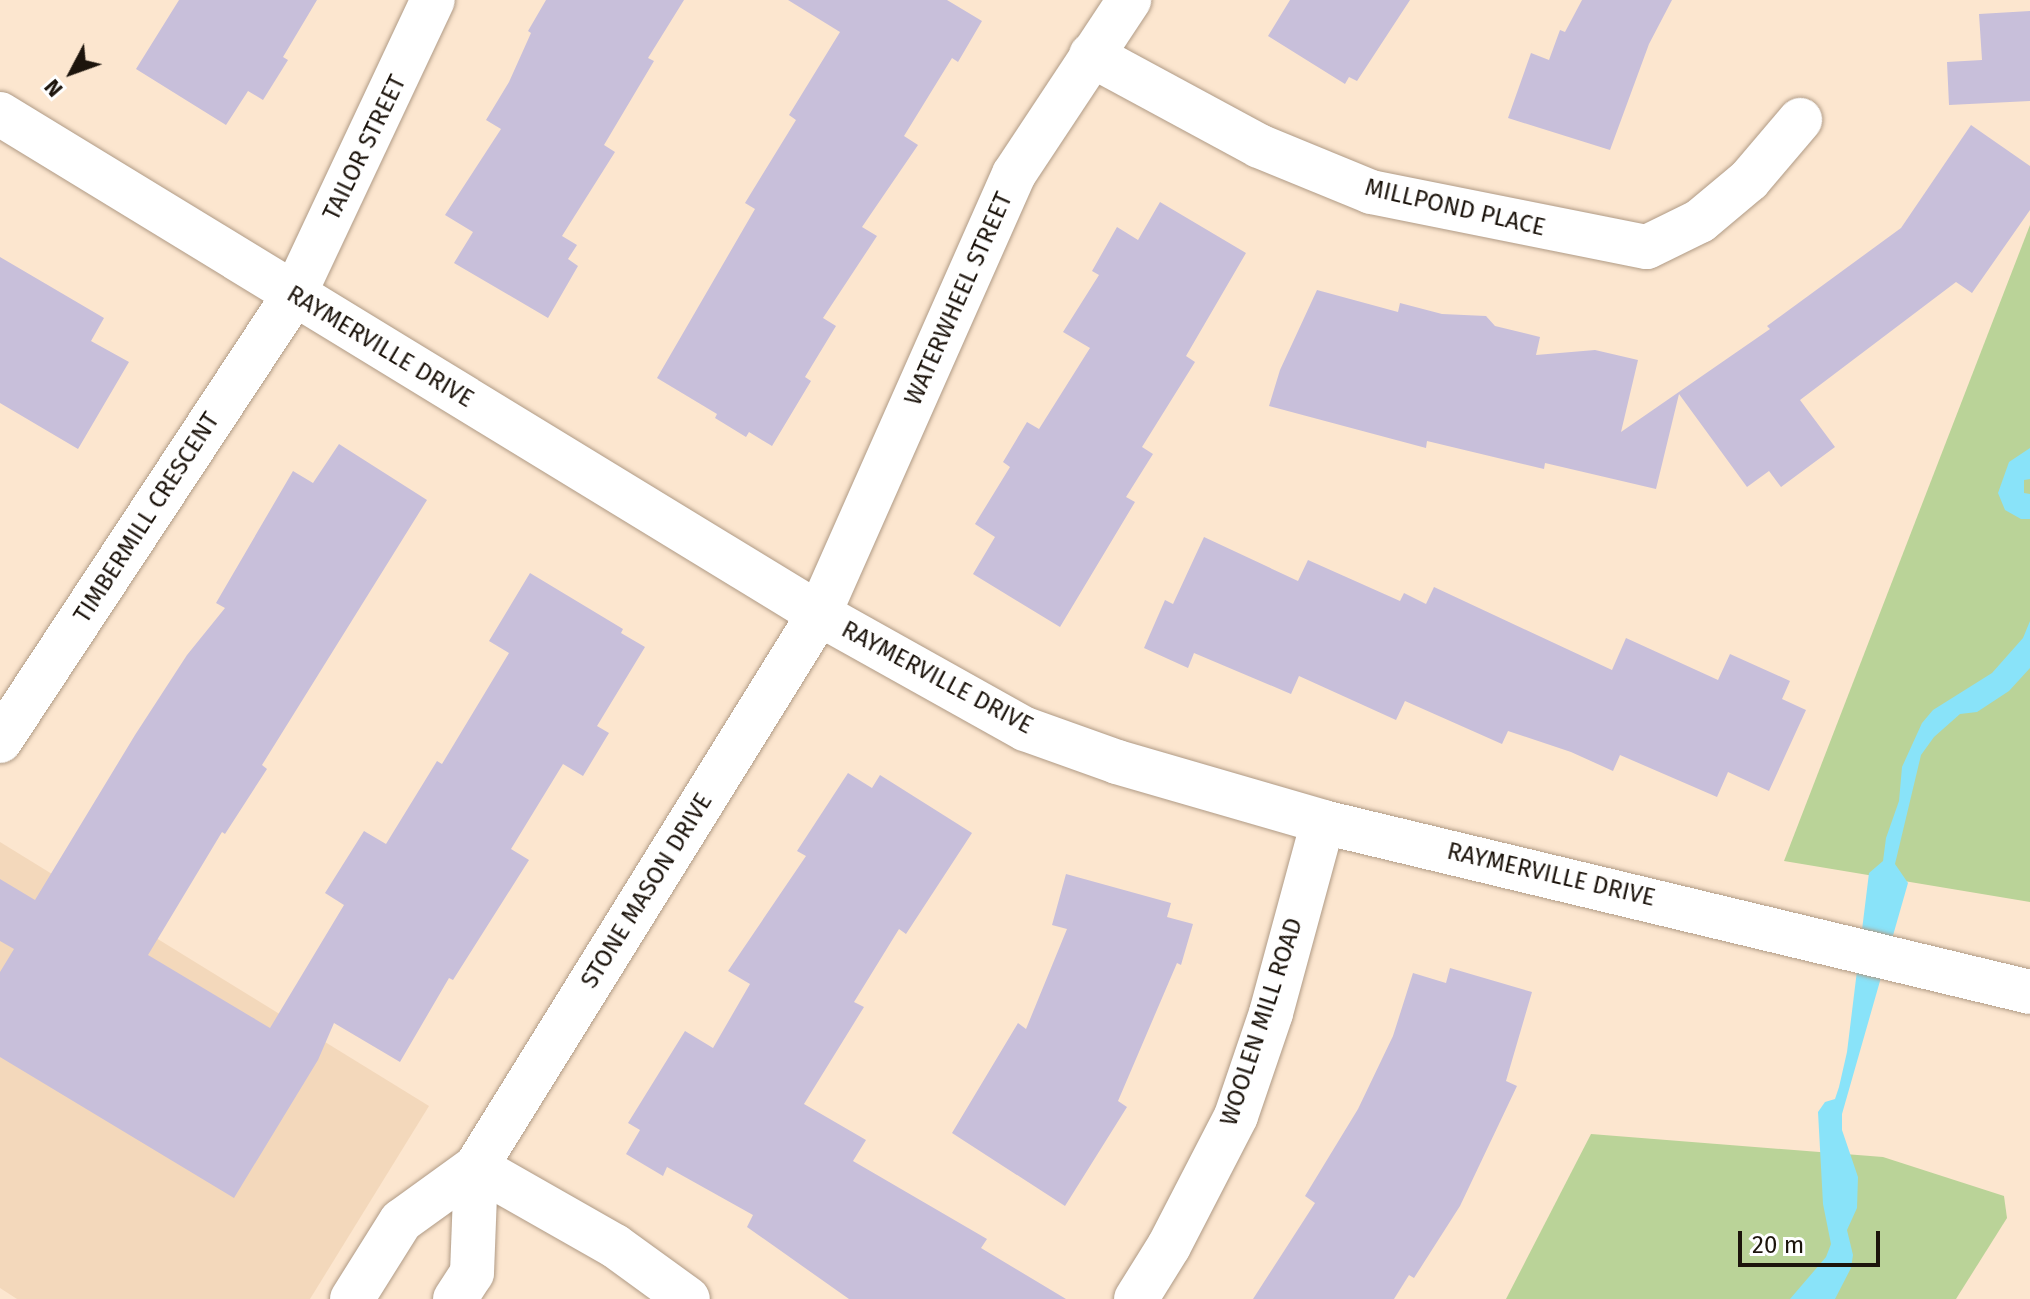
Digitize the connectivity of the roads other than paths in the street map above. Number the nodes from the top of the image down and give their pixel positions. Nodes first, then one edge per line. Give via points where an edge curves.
1 (433, 0) edge
2 (1129, 0) edge
3 (1091, 55) junction
4 (0, 114) edge
5 (1800, 120) dead end
6 (294, 295) junction
7 (819, 614) junction
8 (0, 741) edge
9 (1323, 822) junction
10 (2030, 992) edge
11 (476, 1167) junction
12 (352, 1299) edge
13 (455, 1299) edge
14 (688, 1299) edge
15 (1136, 1299) edge

1 - 6 street, TAILOR STREET
2 - 3 street, WATERWHEEL STREET
3 - 5 street, MILLPOND PLACE via 1259,146 1371,192 1647,247 1713,211 1749,180
3 - 7 street, WATERWHEEL STREET via 1014,174
4 - 6 street, RAYMERVILLE DRIVE
6 - 7 street, RAYMERVILLE DRIVE
6 - 8 street, TIMBERMILL CRESCENT
7 - 9 street, RAYMERVILLE DRIVE via 1025,729 1117,762
7 - 11 street, STONE MASON DRIVE
9 - 10 street, RAYMERVILLE DRIVE
9 - 15 street, WOOLEN MILL ROAD via 1271,1013 1236,1116
11 - 12 street, STONE MASON DRIVE via 401,1221
11 - 13 street, STONE MASON DRIVE via 472,1273
11 - 14 street via 615,1246

